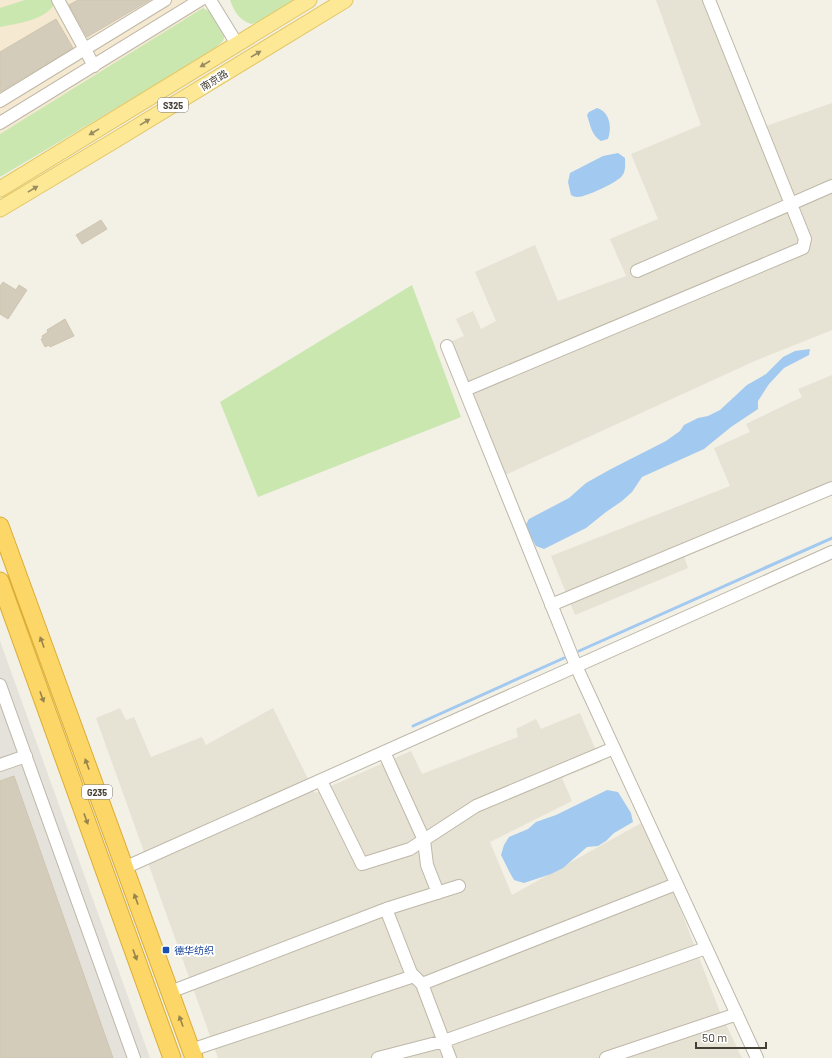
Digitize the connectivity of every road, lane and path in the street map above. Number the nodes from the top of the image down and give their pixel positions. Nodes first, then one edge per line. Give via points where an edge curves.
1 (58, 0) edge
2 (165, 0) edge
3 (200, 0) edge
4 (210, 0) edge
5 (310, 0) edge
6 (344, 0) edge
7 (709, 0) edge
8 (237, 44) junction
9 (84, 49) junction
10 (94, 66) junction
11 (0, 101) edge
12 (0, 123) edge
13 (832, 186) edge
14 (0, 189) edge
15 (791, 204) junction
16 (0, 209) edge
17 (637, 271) dead end
18 (447, 346) dead end
19 (465, 390) junction
20 (832, 488) edge
21 (0, 526) edge
22 (832, 552) edge
23 (0, 581) edge
24 (551, 605) junction
25 (576, 666) junction
26 (0, 685) edge
27 (614, 748) junction
28 (384, 752) junction
29 (26, 756) junction
30 (0, 765) edge
31 (321, 781) junction
32 (424, 840) junction
33 (124, 868) junction
34 (676, 884) junction
35 (460, 886) dead end
36 (438, 893) junction
37 (386, 909) junction
38 (706, 948) junction
39 (418, 980) junction
40 (170, 992) junction
41 (737, 1014) junction
42 (444, 1041) junction
43 (193, 1054) edge
44 (134, 1058) edge
45 (172, 1058) edge
46 (378, 1058) edge
47 (450, 1058) edge
48 (606, 1058) edge
49 (757, 1058) edge

1 - 9 street
2 - 9 street
3 - 10 street
4 - 8 street
5 - 8 main road, 南京路 / S325
16 -> 6 main road, 南京路 / S325
7 - 15 street
8 -> 14 main road, 南京路 / S325
9 - 10 street
9 - 11 street
10 - 12 street
13 - 15 street
15 - 17 street
15 - 19 street via 805,238 803,248
18 - 19 street
19 - 24 street
20 - 24 street
33 -> 21 highway, G235
22 - 25 street
23 -> 45 highway, G235
24 - 25 street
25 - 27 street
25 - 28 street
26 - 29 street
27 - 32 street via 476,806
27 - 34 street
28 - 31 street
28 - 32 street
29 - 30 street
29 - 44 street
31 - 32 street via 362,864 410,849
31 - 33 street
32 - 36 street via 427,865
40 -> 33 highway, G235
34 - 38 street
34 - 39 street
35 - 36 street
36 - 37 street
37 - 39 street via 411,973
37 - 40 street
38 - 41 street
38 - 42 street
39 - 42 street
39 - 43 street
43 -> 40 highway, G235
41 - 48 street
41 - 49 street
42 - 46 street
42 - 47 street

